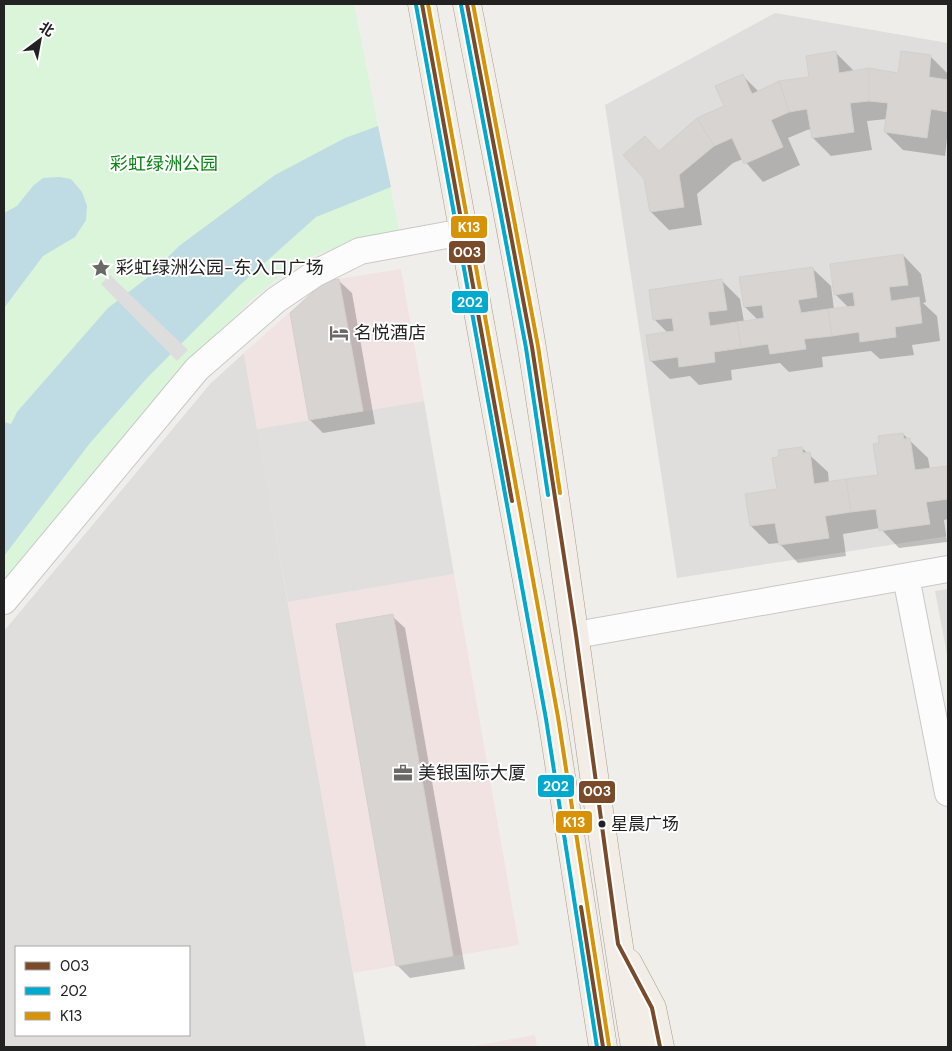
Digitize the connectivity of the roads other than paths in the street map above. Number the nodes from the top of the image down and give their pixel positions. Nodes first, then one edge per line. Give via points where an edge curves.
1 (422, 4) edge
2 (467, 4) edge
3 (463, 232) junction
4 (948, 570) edge
5 (906, 577) junction
6 (4, 601) edge
7 (576, 635) junction
8 (948, 793) edge
9 (618, 944) junction
10 (603, 1047) edge
11 (635, 1047) edge
12 (660, 1047) edge

1 - 3 main road
2 - 7 main road via 532,347
3 - 6 street via 360,251 316,273 276,300 197,369
3 - 10 main road via 552,718
4 - 5 street
5 - 7 street
5 - 8 street
7 - 9 main road
9 - 11 main road
9 - 12 main road via 652,1008

